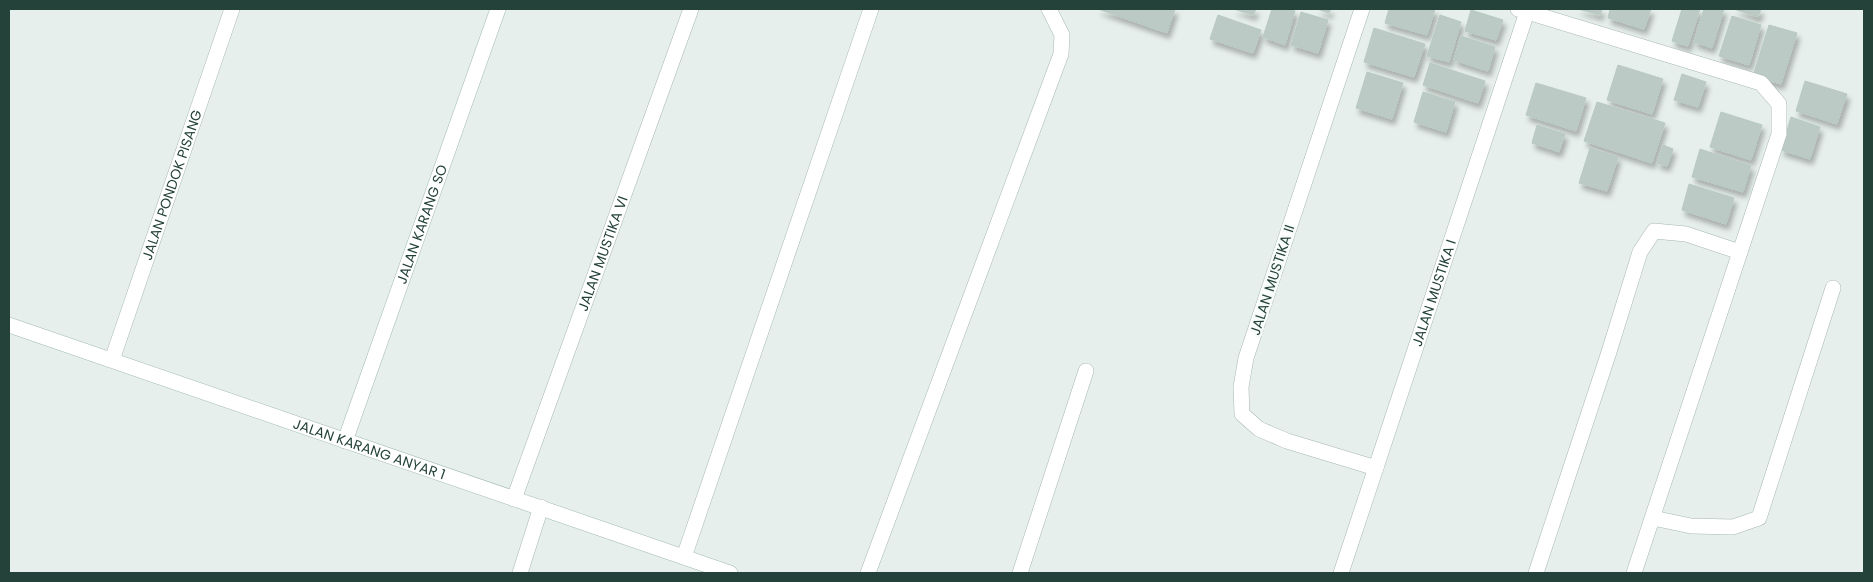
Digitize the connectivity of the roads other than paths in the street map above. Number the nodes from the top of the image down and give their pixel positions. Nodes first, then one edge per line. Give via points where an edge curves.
1 (232, 9) edge
2 (498, 9) edge
3 (691, 9) edge
4 (871, 9) edge
5 (1049, 9) edge
6 (1362, 9) edge
7 (1531, 11) edge
8 (1740, 252) junction
9 (1833, 288) dead end
10 (9, 325) edge
11 (112, 360) junction
12 (1086, 371) dead end
13 (346, 441) junction
14 (1376, 468) junction
15 (514, 498) junction
16 (541, 507) junction
17 (1653, 518) junction
18 (684, 557) junction
19 (520, 573) edge
20 (730, 573) edge
21 (868, 573) edge
22 (1020, 573) edge
23 (1340, 573) edge
24 (1536, 573) edge
25 (1634, 573) edge

1 - 11 street, JALAN PONDOK PISANG
2 - 13 street, JALAN KARANG SO
3 - 15 street, JALAN MUSTIKA VI
4 - 18 street
5 - 21 street via 1062,36 1061,54
6 - 14 street, JALAN MUSTIKA II via 1246,358 1241,387 1242,414 1259,429 1287,441
7 - 8 street via 1761,83 1778,104 1780,134
7 - 14 street, JALAN MUSTIKA I
8 - 17 street
8 - 24 street via 1686,234 1654,231 1640,252
9 - 17 street via 1759,518 1734,527 1691,526
10 - 11 street, JALAN KARANG ANYAR 1
11 - 13 street, JALAN KARANG ANYAR 1
12 - 22 street
13 - 15 street, JALAN KARANG ANYAR 1
14 - 23 street, JALAN MUSTIKA I
15 - 16 street, JALAN KARANG ANYAR 1
16 - 18 street, JALAN KARANG ANYAR 1
16 - 19 street
17 - 25 street
18 - 20 street, JALAN KARANG ANYAR 1

